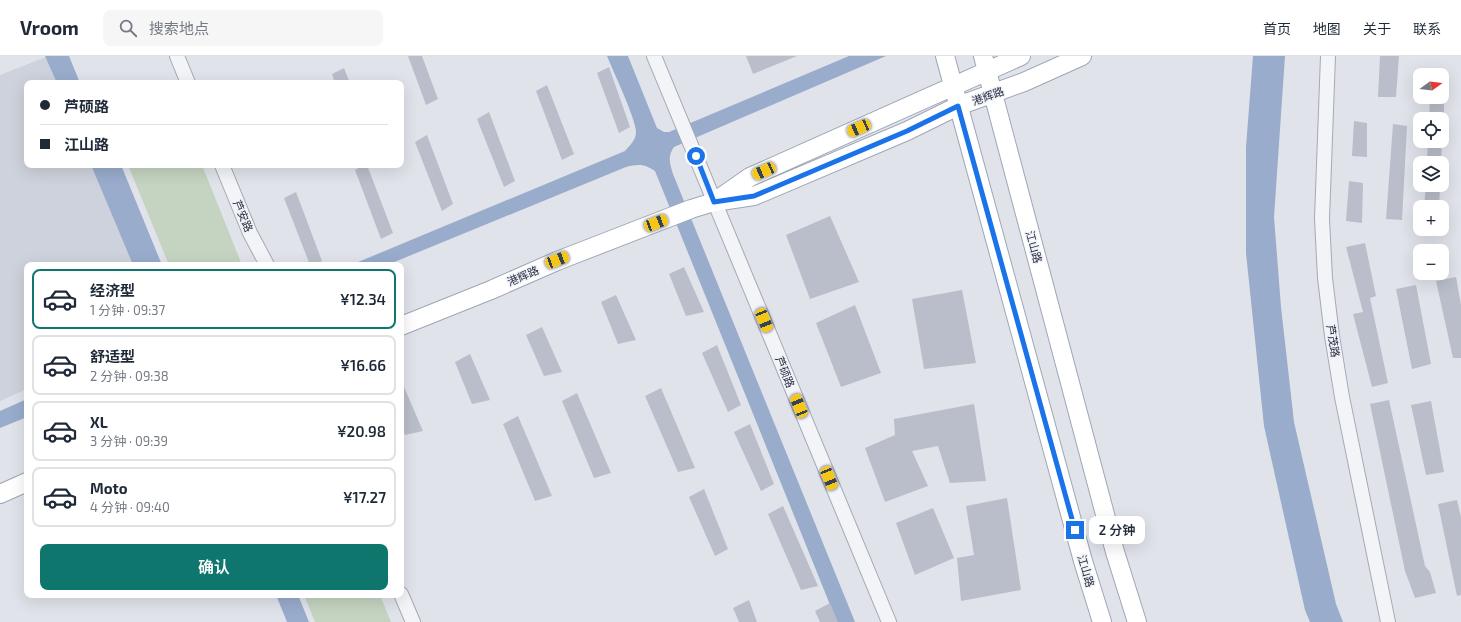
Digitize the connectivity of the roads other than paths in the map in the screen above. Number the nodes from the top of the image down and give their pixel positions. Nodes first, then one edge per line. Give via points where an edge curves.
1 (177, 56) edge
2 (654, 56) edge
3 (945, 56) edge
4 (1021, 56) edge
5 (1082, 56) edge
6 (1328, 56) edge
7 (985, 64) edge
8 (187, 80) edge
9 (952, 86) junction
10 (993, 94) junction
11 (958, 106) junction
12 (223, 168) edge
13 (714, 202) junction
14 (265, 262) edge
15 (404, 325) edge
16 (24, 483) edge
17 (0, 494) edge
18 (403, 598) edge
19 (413, 622) edge
20 (888, 622) edge
21 (1102, 622) edge
22 (1137, 622) edge
23 (1388, 622) edge

1 - 8 street
2 - 13 street, 芦硕路
3 - 9 main road, 江山路
4 - 7 main road, 港辉路
5 - 10 main road, 港辉路
6 - 23 street, 芦茂路 via 1322,218 1325,278 1342,398
7 - 9 main road, 港辉路
7 - 10 main road, 江山路
9 - 11 main road, 江山路
9 - 13 main road, 港辉路 via 750,177
10 - 11 main road, 港辉路
10 - 22 main road, 江山路 via 1113,544
11 - 13 main road, 港辉路 via 907,131 754,196
11 - 21 main road, 江山路
12 - 14 street, 芦安路 via 250,233
13 - 15 main road, 港辉路 via 557,260
13 - 20 street, 芦硕路
16 - 17 main road
18 - 19 street

